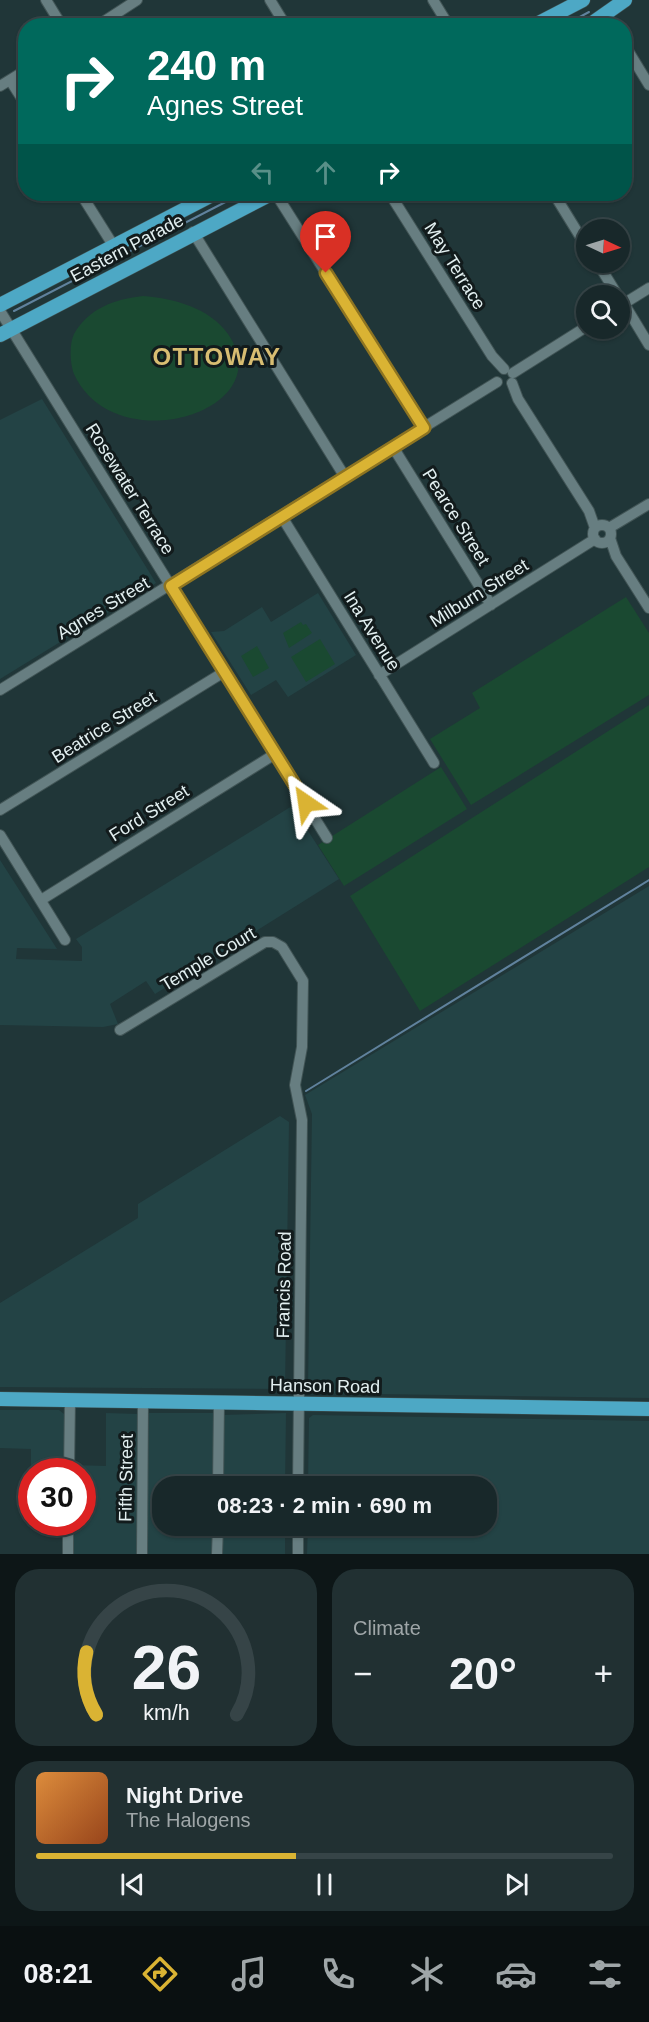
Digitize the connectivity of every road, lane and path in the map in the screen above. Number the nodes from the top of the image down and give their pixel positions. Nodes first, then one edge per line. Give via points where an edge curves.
1 (46, 0) edge
2 (137, 0) edge
3 (270, 0) edge
4 (433, 0) edge
5 (583, 0) edge
6 (625, 0) edge
7 (57, 18) edge
8 (110, 18) edge
9 (281, 18) edge
10 (444, 18) edge
11 (548, 18) edge
12 (611, 18) edge
13 (632, 57) edge
14 (18, 75) edge
15 (5, 83) edge
16 (649, 85) edge
17 (18, 97) edge
18 (85, 201) edge
19 (200, 201) edge
20 (257, 201) edge
21 (280, 201) edge
22 (394, 201) edge
23 (558, 201) edge
24 (576, 230) edge
25 (194, 232) junction
26 (113, 245) junction
27 (649, 288) edge
28 (630, 297) edge
29 (0, 305) edge
30 (0, 310) edge
31 (630, 316) edge
32 (6, 332) edge
33 (576, 333) edge
34 (649, 345) edge
35 (505, 378) junction
36 (424, 428) junction
37 (393, 447) junction
38 (345, 477) junction
39 (649, 504) edge
40 (282, 517) junction
41 (602, 533) junction
42 (171, 586) junction
43 (491, 605) junction
44 (649, 608) edge
45 (224, 672) junction
46 (380, 675) junction
47 (0, 690) edge
48 (275, 754) junction
49 (434, 763) dead end
50 (0, 810) edge
51 (0, 835) edge
52 (327, 838) dead end
53 (40, 900) junction
54 (65, 940) dead end
55 (120, 1030) dead end
56 (295, 1085) joint
57 (0, 1399) edge
58 (70, 1400) junction
59 (143, 1401) junction
60 (219, 1403) junction
61 (299, 1404) junction
62 (649, 1409) edge
63 (69, 1458) edge
64 (218, 1476) edge
65 (298, 1476) edge
66 (68, 1536) edge
67 (218, 1536) edge
68 (298, 1536) edge
69 (68, 1554) edge
70 (142, 1554) edge
71 (217, 1554) edge
72 (298, 1554) edge

1 - 7 street
2 - 8 street
3 - 9 street
4 - 10 street
5 - 11 main road
6 - 12 main road
13 - 16 street
14 - 15 street
15 - 17 street
18 - 26 street
19 - 26 main road, Eastern Parade
20 - 25 main road, Eastern Parade
21 - 36 street
22 - 35 street, May Terrace
23 - 24 street
25 - 32 main road, Eastern Parade
25 - 38 street
26 - 29 main road, Eastern Parade
27 - 28 street
30 - 32 street, Rosewater Terrace
31 - 34 street
32 - 42 street, Rosewater Terrace
33 - 35 street, Agnes Street
35 - 36 street, Agnes Street
35 - 41 street, May Terrace
36 - 37 street, Agnes Street
37 - 38 street, Agnes Street
37 - 43 street, Pearce Street
38 - 40 street, Agnes Street
39 - 41 street, Milburn Street
40 - 42 street, Agnes Street
40 - 46 street, Ina Avenue
41 - 43 street, Milburn Street
41 - 44 street, May Terrace
42 - 45 street, Rosewater Terrace
42 - 47 street, Agnes Street
43 - 46 street, Milburn Street
45 - 48 street, Rosewater Terrace
45 - 50 street, Beatrice Street
46 - 49 street, Ina Avenue
48 - 52 street, Rosewater Terrace
48 - 53 street, Ford Street
51 - 53 street
53 - 54 street
55 - 56 street, Temple Court via 257,946 273,942 282,947 303,981 302,1047
56 - 61 street, Francis Road via 302,1120
57 - 58 main road, Hanson Road
58 - 59 main road, Hanson Road
58 - 63 street
59 - 60 main road, Hanson Road
59 - 70 street, Fifth Street
60 - 61 main road, Hanson Road
60 - 64 street
61 - 62 main road, Hanson Road
61 - 65 street, Francis Road
66 - 69 street
67 - 71 street
68 - 72 street

